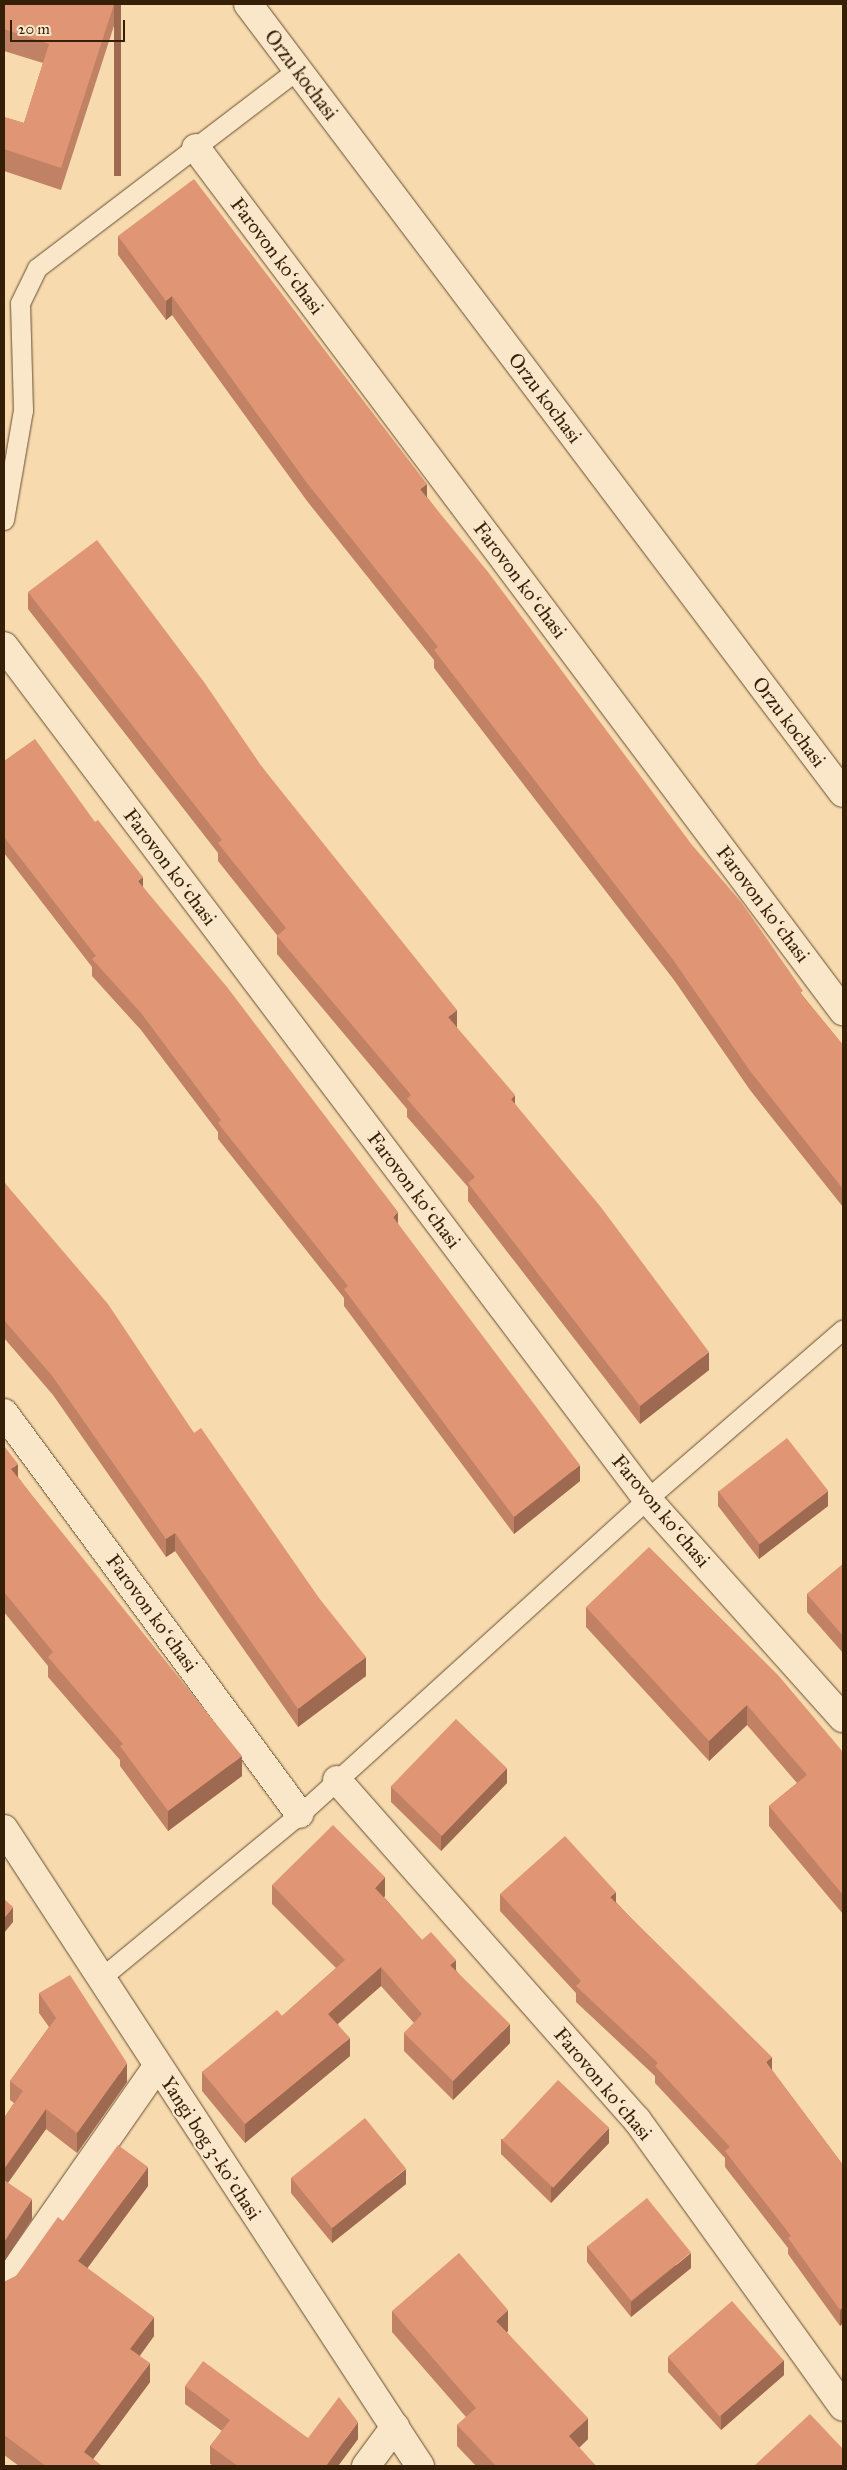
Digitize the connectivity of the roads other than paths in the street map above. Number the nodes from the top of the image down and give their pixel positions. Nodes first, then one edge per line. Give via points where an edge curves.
1 (248, 4) edge
2 (297, 70) junction
3 (196, 148) junction
4 (4, 520) edge
5 (4, 646) edge
6 (843, 793) edge
7 (843, 1011) edge
8 (843, 1330) edge
9 (4, 1413) edge
10 (648, 1499) junction
11 (843, 1718) edge
12 (337, 1780) junction
13 (300, 1814) junction
14 (4, 1829) edge
15 (102, 1977) junction
16 (157, 2067) junction
17 (4, 2286) edge
18 (843, 2407) edge
19 (395, 2427) junction
20 (366, 2466) edge
21 (420, 2466) edge

1 - 2 street, Orzu kochasi
2 - 3 lane
2 - 6 street, Orzu kochasi
3 - 4 lane via 37,268 24,287 20,302 23,410
3 - 7 street, Farovon koʻchasi
5 - 10 street, Farovon koʻchasi
8 - 10 lane
9 - 13 street, Farovon koʻchasi
10 - 11 street, Farovon koʻchasi
10 - 12 lane
12 - 13 lane
12 - 18 street, Farovon koʻchasi via 637,2120
13 - 15 lane
14 - 15 street, Yangi bog 3-koʼchasi
15 - 16 street, Yangi bog 3-koʼchasi
16 - 17 street
16 - 19 street, Yangi bog 3-koʼchasi
19 - 20 street
19 - 21 street, Yangi bog 3-koʼchasi

